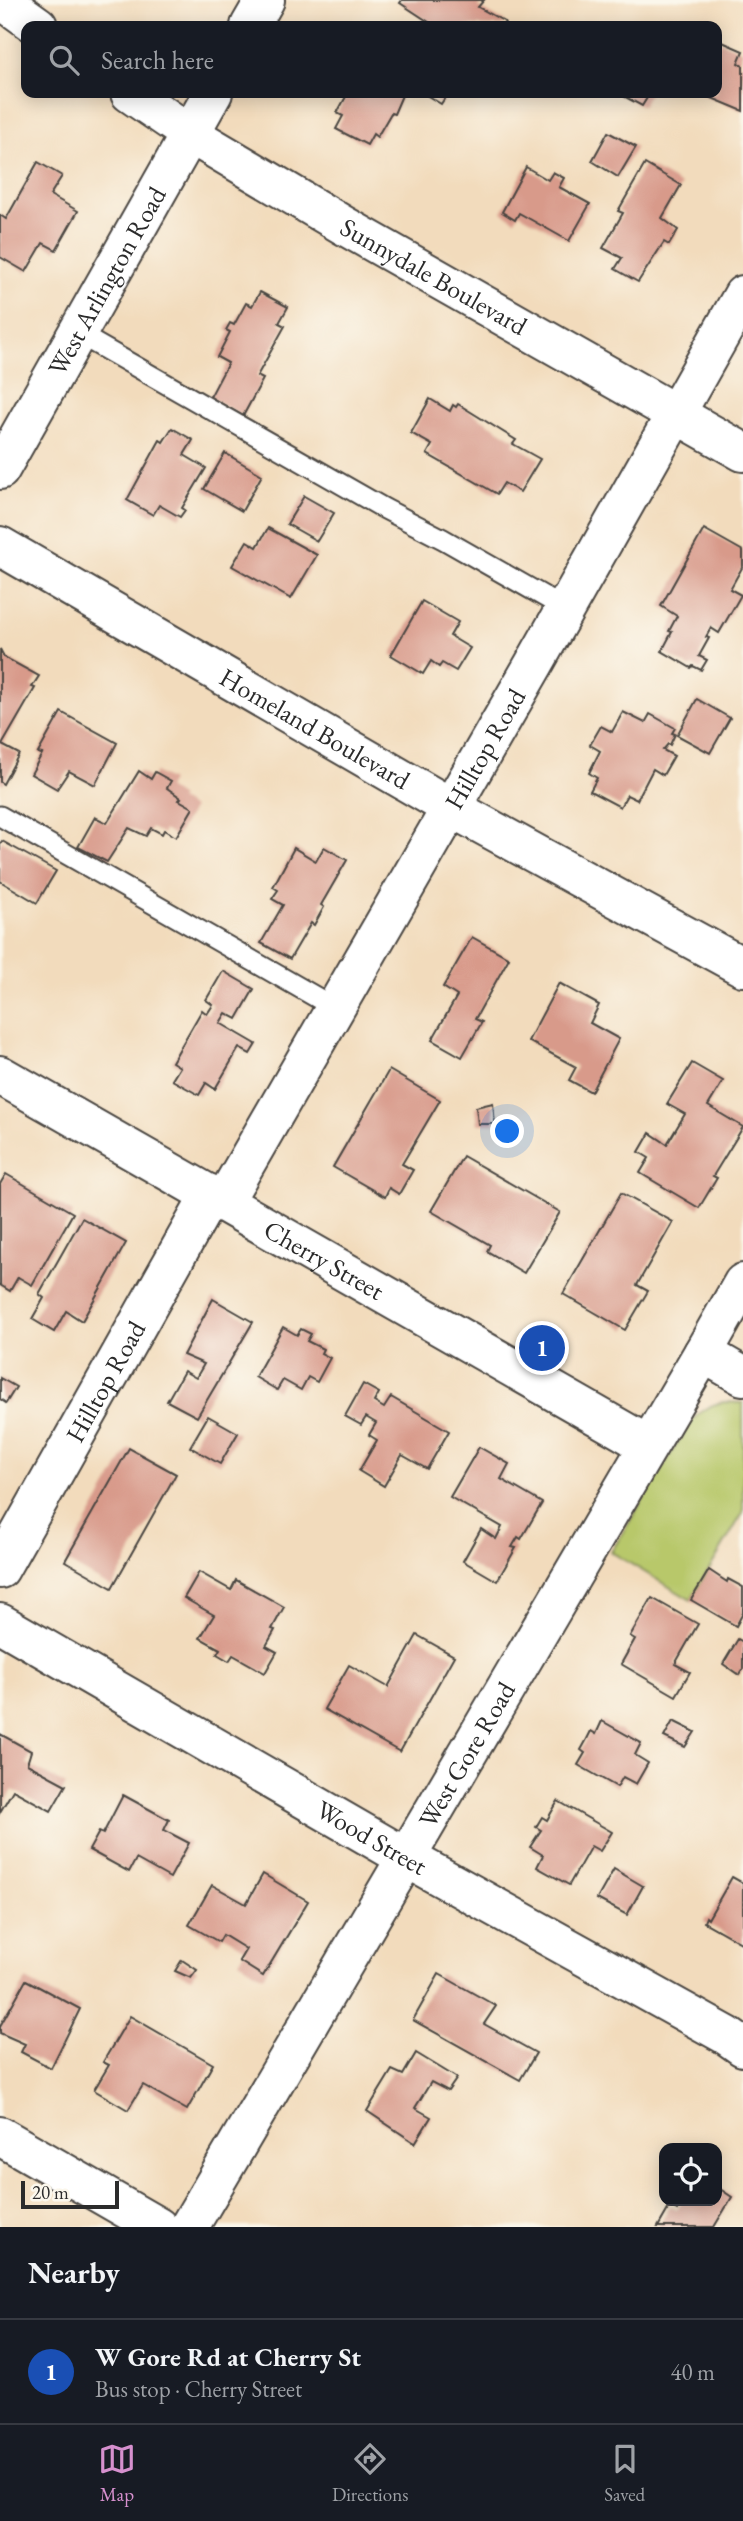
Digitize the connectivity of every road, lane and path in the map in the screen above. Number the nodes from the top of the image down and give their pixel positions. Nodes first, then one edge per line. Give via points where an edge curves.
1 (2, 0) edge
2 (265, 0) edge
3 (31, 21) edge
4 (253, 21) edge
5 (137, 98) edge
6 (210, 98) edge
7 (190, 134) junction
8 (743, 295) edge
9 (77, 333) junction
10 (677, 414) junction
11 (743, 452) edge
12 (0, 470) edge
13 (0, 546) edge
14 (566, 609) junction
15 (450, 807) junction
16 (0, 816) edge
17 (743, 967) edge
18 (335, 1008) junction
19 (0, 1075) edge
20 (217, 1198) junction
21 (743, 1283) edge
22 (703, 1353) junction
23 (743, 1376) edge
24 (648, 1445) junction
25 (0, 1569) edge
26 (0, 1623) edge
27 (405, 1857) junction
28 (743, 2047) edge
29 (0, 2136) edge
30 (158, 2227) edge
31 (189, 2227) edge

1 - 3 street
2 - 4 street
5 - 7 street, Sunnydale Boulevard
6 - 7 street, West Arlington Road
7 - 9 street, West Arlington Road
7 - 10 street, Sunnydale Boulevard
8 - 10 street, Hilltop Road
9 - 12 street, West Arlington Road
9 - 14 lane
10 - 11 street, Sunnydale Boulevard
10 - 14 street, Hilltop Road
13 - 15 street, Homeland Boulevard
14 - 15 street, Hilltop Road
15 - 17 street, Homeland Boulevard
15 - 18 street, Hilltop Road
16 - 18 lane
18 - 20 street, Hilltop Road
19 - 20 street, Cherry Street
20 - 24 street, Cherry Street
20 - 25 street, Hilltop Road
21 - 22 street, West Gore Road
22 - 23 street
22 - 24 street, West Gore Road
24 - 27 street, West Gore Road
26 - 27 street, Wood Street
27 - 28 street, Wood Street
27 - 31 street, West Gore Road
29 - 30 street

